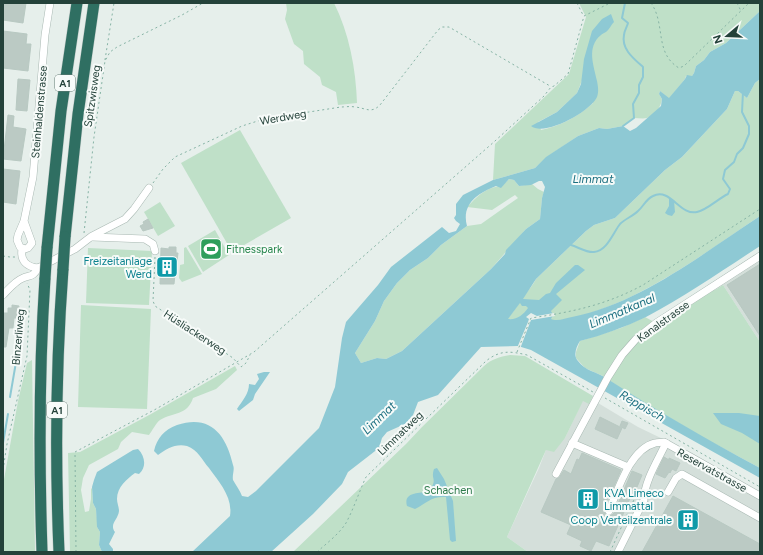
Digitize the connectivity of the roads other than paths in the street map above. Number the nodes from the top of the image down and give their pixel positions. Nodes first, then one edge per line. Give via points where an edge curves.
1 (50, 3) edge
2 (77, 3) edge
3 (94, 3) edge
4 (149, 188) road end
5 (24, 221) junction
6 (92, 236) junction
7 (22, 249) junction
8 (155, 251) road end
9 (760, 256) edge
10 (38, 268) junction
11 (3, 296) edge
12 (572, 443) junction
13 (665, 443) junction
14 (628, 467) junction
15 (556, 474) dead end
16 (668, 492) dead end
17 (760, 496) edge
18 (609, 511) dead end
19 (760, 518) edge
20 (42, 552) edge
21 (59, 552) edge
22 (618, 552) edge

1 - 5 street, Steinhaldenstrasse via 33,178
2 - 20 highway, A1, bridge via 59,125 45,278 40,417
3 - 21 highway, A1, bridge via 78,114 65,237 57,397
4 - 6 street via 124,219
5 - 7 street, Steinhaldenstrasse via 17,240
5 - 7 street via 32,243 28,248
6 - 8 street via 145,239 152,244
6 - 10 street via 75,249
7 - 10 street via 21,256 26,264
9 - 12 street, Kanalstrasse via 656,323 636,339 608,377
10 - 11 street via 36,273 14,284
12 - 14 street
12 - 15 street, Kanalstrasse
13 - 14 street via 655,443 646,447
13 - 17 street, Reservatstrasse
13 - 22 street via 644,492 644,500
14 - 18 street
16 - 19 street via 676,478 682,474

